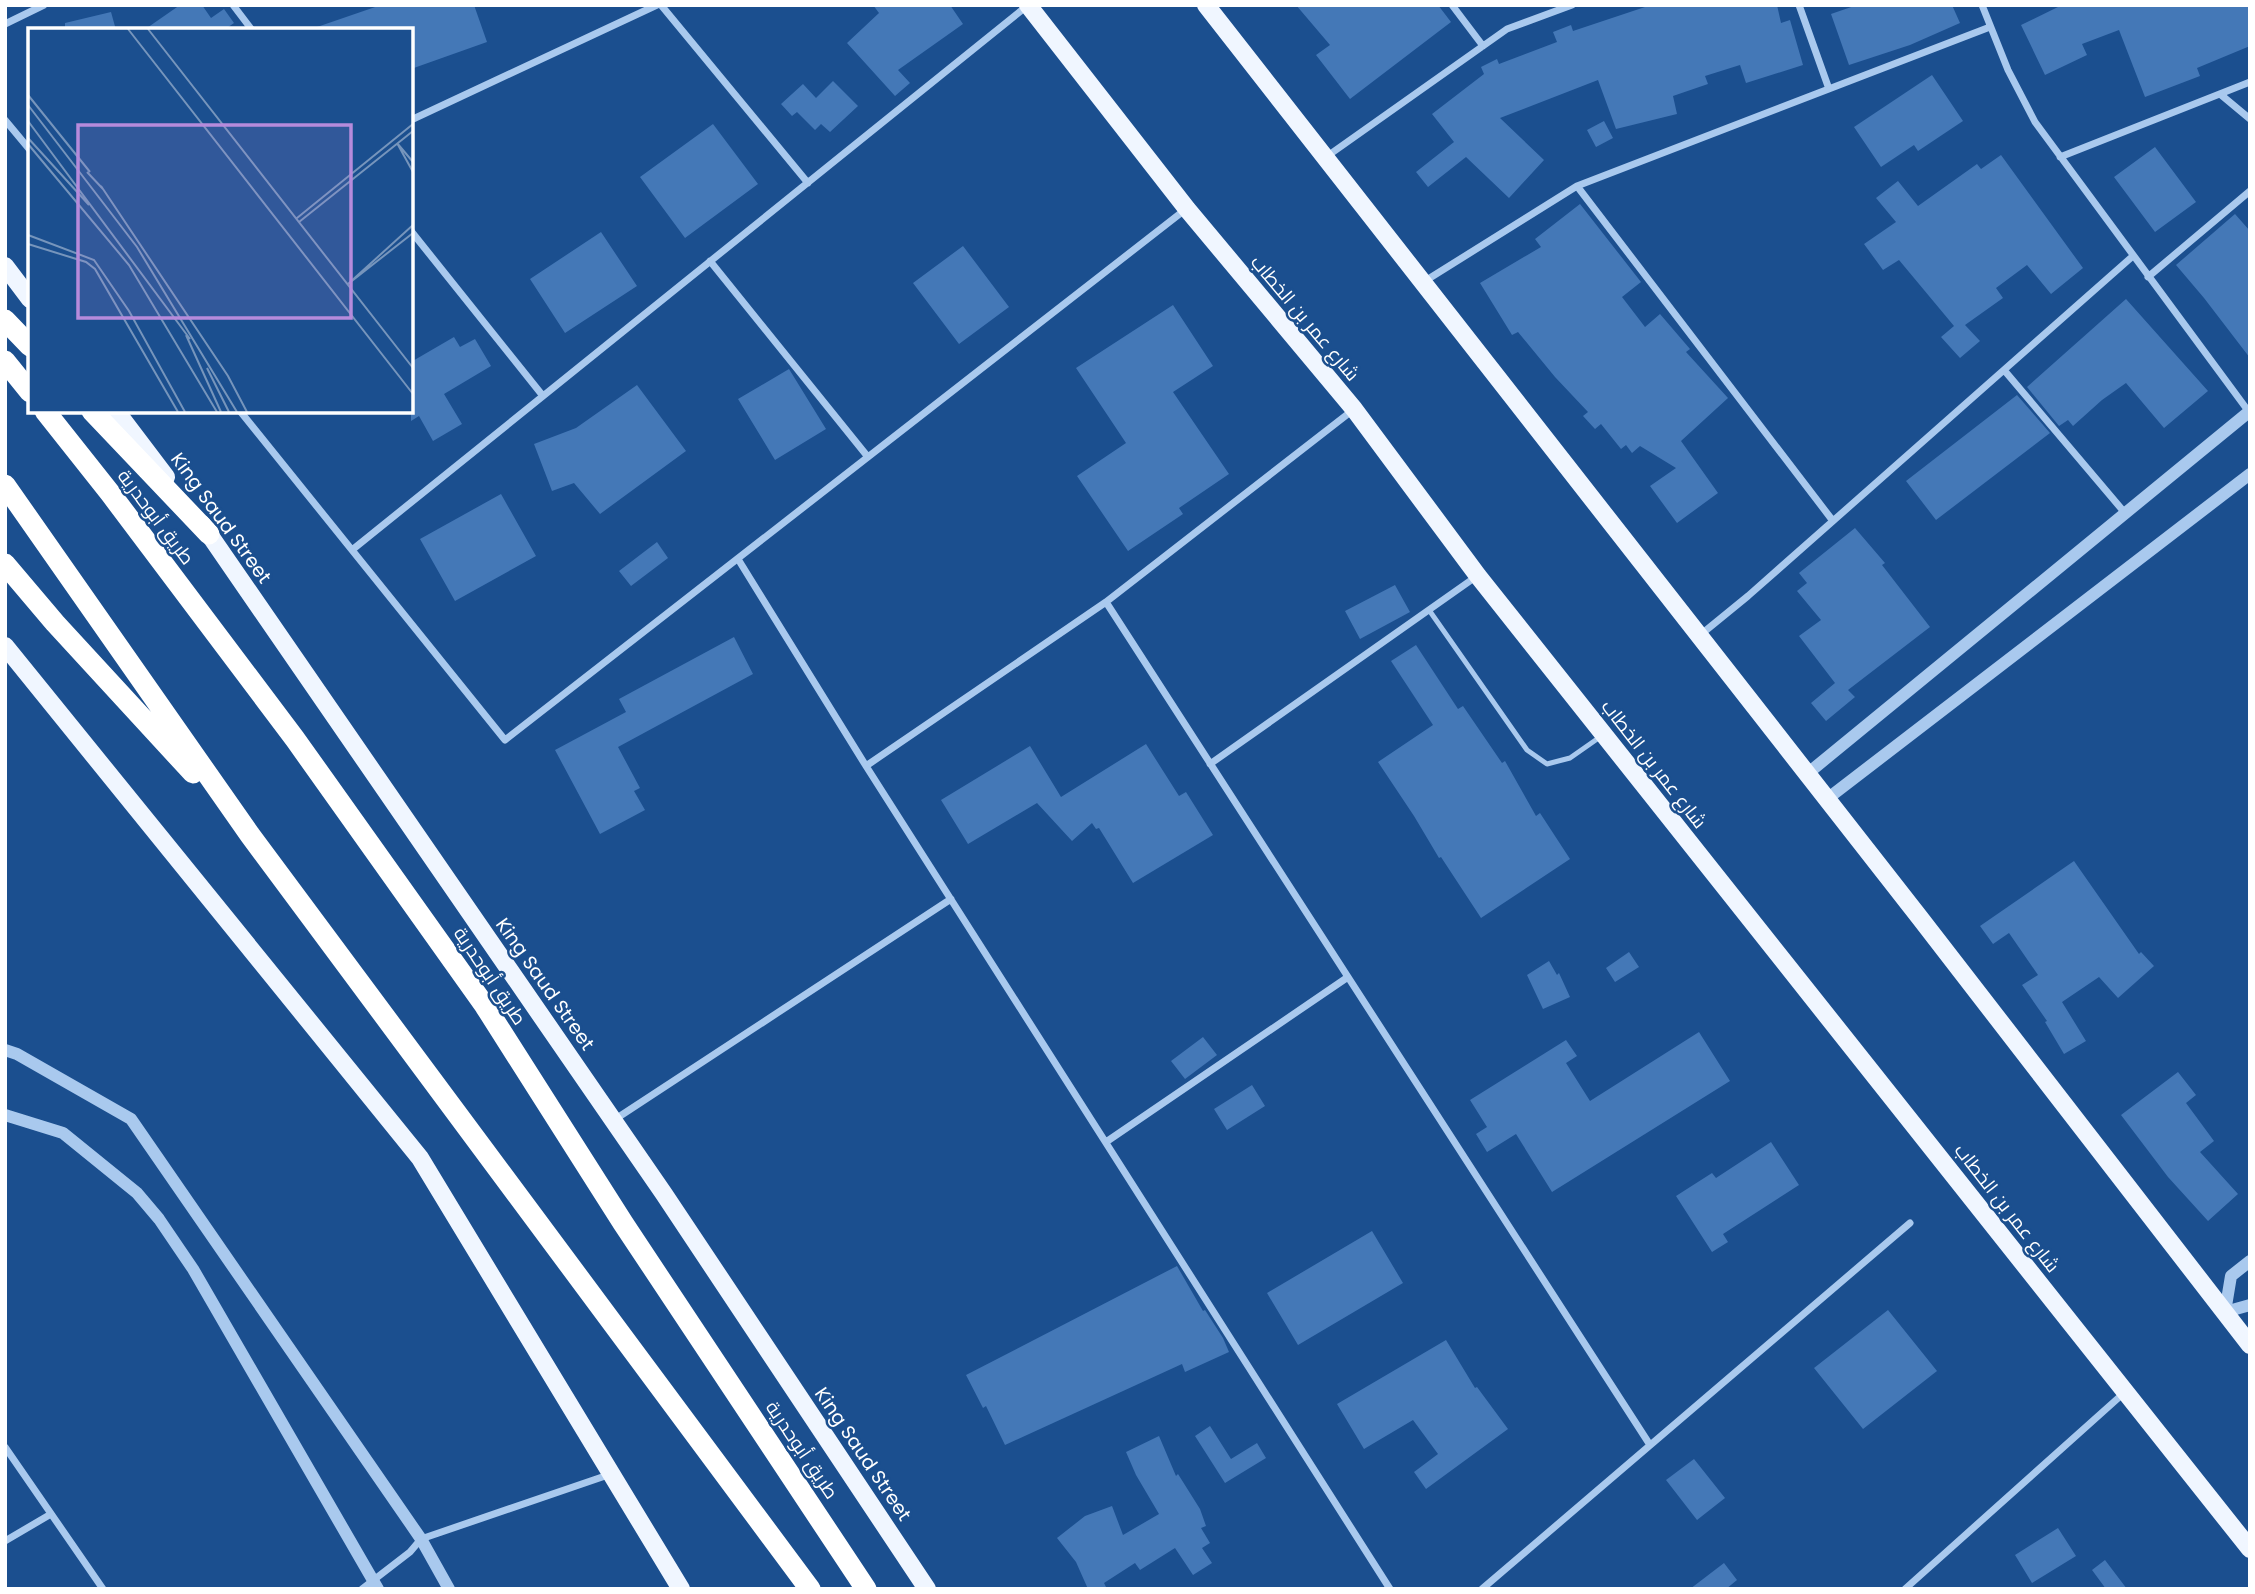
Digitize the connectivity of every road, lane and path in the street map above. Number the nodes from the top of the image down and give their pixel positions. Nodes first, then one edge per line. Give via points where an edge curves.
1 (44, 5) edge
2 (233, 5) edge
3 (659, 5) edge
4 (1028, 5) edge
5 (1206, 5) edge
6 (1452, 5) edge
7 (1572, 5) edge
8 (1799, 5) edge
9 (1982, 5) edge
10 (5, 24) edge
11 (1990, 27) junction
12 (250, 28) edge
13 (1483, 46) junction
14 (2250, 82) edge
15 (1829, 89) junction
16 (2220, 94) junction
17 (413, 119) edge
18 (2250, 119) edge
19 (5, 120) edge
20 (28, 148) edge
21 (1325, 157) junction
22 (2060, 157) junction
23 (808, 183) junction
24 (1577, 186) junction
25 (2250, 191) edge
26 (1187, 209) junction
27 (413, 234) edge
28 (2133, 256) junction
29 (710, 261) junction
30 (5, 267) edge
31 (2148, 277) junction
32 (1423, 283) junction
33 (28, 296) edge
34 (5, 320) edge
35 (28, 344) edge
36 (5, 361) edge
37 (2004, 370) junction
38 (28, 390) edge
39 (543, 396) junction
40 (1354, 409) junction
41 (2249, 412) edge
42 (47, 413) edge
43 (94, 413) edge
44 (118, 413) edge
45 (242, 413) edge
46 (868, 457) junction
47 (2250, 474) edge
48 (5, 485) edge
49 (2125, 513) junction
50 (1833, 521) junction
51 (209, 534) junction
52 (352, 550) junction
53 (738, 559) junction
54 (5, 564) edge
55 (1478, 576) junction
56 (1106, 602) junction
57 (1429, 610) junction
58 (1699, 636) junction
59 (5, 646) edge
60 (1604, 734) junction
61 (1210, 764) junction
62 (866, 766) junction
63 (1807, 774) junction
64 (1827, 799) junction
65 (250, 835) junction
66 (951, 899) junction
67 (1348, 977) junction
68 (5, 1051) edge
69 (5, 1115) edge
70 (613, 1121) junction
71 (1105, 1142) junction
72 (1910, 1223) dead end
73 (2250, 1261) edge
74 (2250, 1305) edge
75 (2224, 1312) junction
76 (2250, 1345) edge
77 (2125, 1391) junction
78 (1650, 1445) junction
79 (5, 1447) edge
80 (611, 1474) junction
81 (51, 1514) junction
82 (421, 1539) junction
83 (5, 1541) edge
84 (2250, 1549) edge
85 (376, 1585) edge
86 (103, 1589) edge
87 (362, 1589) edge
88 (449, 1589) edge
89 (681, 1589) edge
90 (810, 1589) edge
91 (866, 1589) edge
92 (927, 1589) edge
93 (1390, 1589) edge
94 (1482, 1589) edge
95 (1905, 1589) edge

1 - 10 street
2 - 12 street
3 - 17 street
3 - 23 street
4 - 23 street
4 - 26 main road, شارع عمر بن الخطاب
5 - 21 main road
6 - 13 street
7 - 13 street via 1507,29
8 - 15 street
9 - 11 street
11 - 15 street
11 - 22 street via 2035,122
13 - 21 street
14 - 16 street
15 - 24 street
16 - 18 street
16 - 22 street
19 - 20 street
21 - 32 main road
22 - 28 street
23 - 29 street
24 - 32 street
24 - 50 street
25 - 31 street
26 - 40 main road, شارع عمر بن الخطاب
26 - 46 street
27 - 39 street
28 - 31 street
28 - 37 street
29 - 39 street
29 - 46 street
30 - 33 main road
31 - 41 street
32 - 58 main road
34 - 35 highway
36 - 38 highway
37 - 49 street
37 - 50 street
39 - 52 street
40 - 55 main road, شارع عمر بن الخطاب
40 - 56 street
41 - 49 street
42 - 91 highway, طريق أبوحدرية via 295,739 485,1006
43 - 51 highway
44 - 51 main road, King Saud Street
45 - 52 street
46 - 53 street
47 - 64 street
48 - 65 highway
49 - 63 street
50 - 58 street
51 - 70 main road, King Saud Street
52 - 53 street via 505,740
53 - 62 street
54 - 65 highway
55 - 57 street
55 - 60 main road, شارع عمر بن الخطاب
56 - 61 street
56 - 62 street
57 - 60 lane via 1527,750 1547,764 1570,758
57 - 61 street
58 - 63 main road
59 - 80 main road via 420,1158
60 - 77 main road, شارع عمر بن الخطاب
61 - 67 street
62 - 66 street
63 - 64 main road
64 - 75 main road
65 - 90 highway
66 - 70 street
66 - 71 street
67 - 71 street
67 - 78 street
68 - 82 street via 131,1119
69 - 85 street via 62,1133 137,1193 159,1219 193,1269
70 - 92 main road, King Saud Street
71 - 93 street
72 - 78 street
73 - 75 street via 2231,1276
74 - 75 street
75 - 76 main road
77 - 84 main road, شارع عمر بن الخطاب
77 - 95 street
78 - 94 street
79 - 81 street
80 - 82 street
80 - 89 main road
81 - 83 street
81 - 86 street
82 - 85 street
82 - 88 street
85 - 87 street

